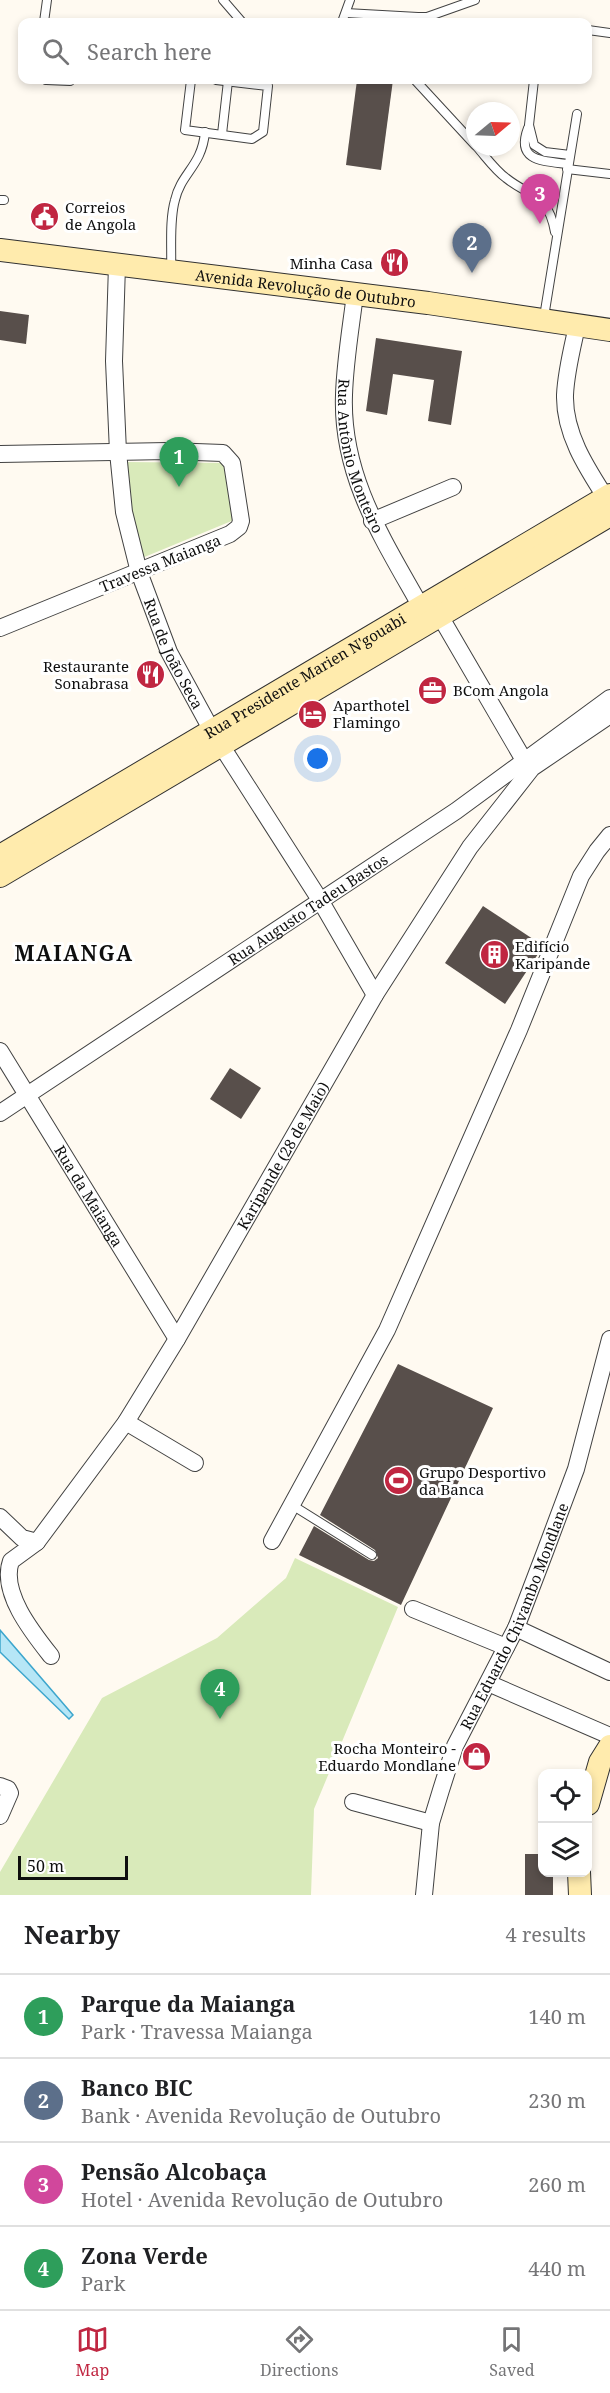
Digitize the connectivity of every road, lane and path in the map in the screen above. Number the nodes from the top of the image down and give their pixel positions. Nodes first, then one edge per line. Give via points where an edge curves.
1 (47, 0) edge
2 (223, 0) edge
3 (350, 0) edge
4 (475, 0) edge
5 (346, 13) junction
6 (45, 18) edge
7 (239, 18) edge
8 (344, 18) edge
9 (395, 18) edge
10 (423, 18) edge
11 (592, 31) edge
12 (610, 33) edge
13 (191, 84) edge
14 (228, 84) edge
15 (252, 84) edge
16 (419, 84) edge
17 (534, 84) edge
18 (576, 114) dead end
19 (205, 132) junction
20 (222, 134) junction
21 (466, 135) edge
22 (485, 156) edge
23 (568, 163) junction
24 (610, 174) edge
25 (556, 238) junction
26 (0, 250) edge
27 (117, 265) junction
28 (171, 272) junction
29 (355, 294) junction
30 (543, 321) junction
31 (577, 326) junction
32 (610, 330) edge
33 (118, 452) junction
34 (0, 454) edge
35 (453, 487) dead end
36 (609, 503) edge
37 (372, 521) junction
38 (139, 572) junction
39 (431, 611) junction
40 (0, 628) edge
41 (610, 698) edge
42 (610, 715) edge
43 (217, 738) junction
44 (528, 765) junction
45 (456, 811) junction
46 (610, 835) edge
47 (470, 847) junction
48 (0, 856) edge
49 (0, 876) edge
50 (320, 900) junction
51 (375, 995) junction
52 (0, 1051) edge
53 (27, 1096) junction
54 (0, 1113) edge
55 (177, 1339) junction
56 (610, 1339) edge
57 (126, 1422) junction
58 (195, 1463) dead end
59 (292, 1505) junction
60 (0, 1517) edge
61 (272, 1541) dead end
62 (37, 1542) junction
63 (372, 1555) dead end
64 (413, 1609) dead end
65 (516, 1628) junction
66 (506, 1647) junction
67 (51, 1656) dead end
68 (610, 1672) edge
69 (488, 1683) junction
70 (610, 1736) edge
71 (610, 1746) edge
72 (0, 1785) edge
73 (592, 1790) edge
74 (353, 1802) dead end
75 (0, 1816) edge
76 (431, 1823) junction
77 (579, 1877) edge
78 (424, 1895) edge
79 (580, 1895) edge

1 - 6 lane
2 - 7 lane
3 - 5 lane
4 - 10 lane
5 - 8 lane
5 - 9 lane
11 - 12 lane
13 - 19 lane via 185,129
14 - 20 lane
15 - 20 lane via 268,86 263,132 252,139
16 - 21 lane
17 - 23 lane via 524,137 527,153 541,161
18 - 23 lane
19 - 20 lane
19 - 28 lane via 201,153 174,200
22 - 25 lane via 504,177 538,196 550,212
23 - 24 lane
23 - 25 lane
25 - 30 lane
26 - 27 street, Avenida Revolução de Outubro
27 - 28 street, Avenida Revolução de Outubro
27 - 33 street, Rua de João Seca via 114,361
28 - 29 street, Avenida Revolução de Outubro
29 - 30 street, Avenida Revolução de Outubro
29 - 37 street, Rua Antônio Monteiro via 344,395 346,431 349,454
30 - 31 street, Avenida Revolução de Outubro
31 - 32 street, Avenida Revolução de Outubro
31 - 36 street via 565,396 567,415 584,463
33 - 34 street, Travessa Maianga
33 - 38 street, Rua de João Seca via 124,512
33 - 38 street, Travessa Maianga via 217,452 232,463 239,527 231,534
35 - 37 street
36 - 39 street, Rua Presidente Marien N'gouabi
37 - 39 street, Rua Antônio Monteiro
38 - 40 street, Travessa Maianga
38 - 43 street, Rua de João Seca via 169,652
39 - 43 street, Rua Presidente Marien N'gouabi
39 - 44 street, Rua Antônio Monteiro
41 - 44 street, Rua Augusto Tadeu Bastos
42 - 44 street, Rua Augusto Tadeu Bastos
43 - 48 street, Rua Presidente Marien N'gouabi
43 - 49 street, Rua Presidente Marien N'gouabi
43 - 50 street, Rua de João Seca
44 - 45 street, Rua Augusto Tadeu Bastos
44 - 47 street, Karipande (28 de Maio)
45 - 47 street via 474,816 476,830
45 - 50 street, Rua Augusto Tadeu Bastos
46 - 59 street via 581,876 519,1030 387,1329
47 - 51 street, Karipande (28 de Maio)
50 - 51 street, Rua de João Seca
50 - 53 street, Rua Augusto Tadeu Bastos
51 - 55 street, Karipande (28 de Maio)
52 - 53 street, Rua da Maianga
53 - 54 street, Rua Augusto Tadeu Bastos
53 - 55 street, Rua da Maianga
55 - 57 street, Karipande (28 de Maio)
56 - 65 street, Rua Eduardo Chivambo Mondlane via 576,1469
57 - 58 street
57 - 62 street, Karipande (28 de Maio)
59 - 61 street
59 - 63 lane
60 - 62 street via 22,1538
62 - 67 street, Karipande (28 de Maio) via 11,1561 7,1581 15,1604
64 - 66 street
65 - 66 street, Rua Eduardo Chivambo Mondlane
65 - 68 street
66 - 69 street, Rua Eduardo Chivambo Mondlane
69 - 70 street
69 - 76 street, Rua Eduardo Chivambo Mondlane via 455,1746
71 - 73 street via 600,1762
72 - 75 street via 10,1793
74 - 76 street
76 - 78 street, Rua Eduardo Chivambo Mondlane
77 - 79 street

